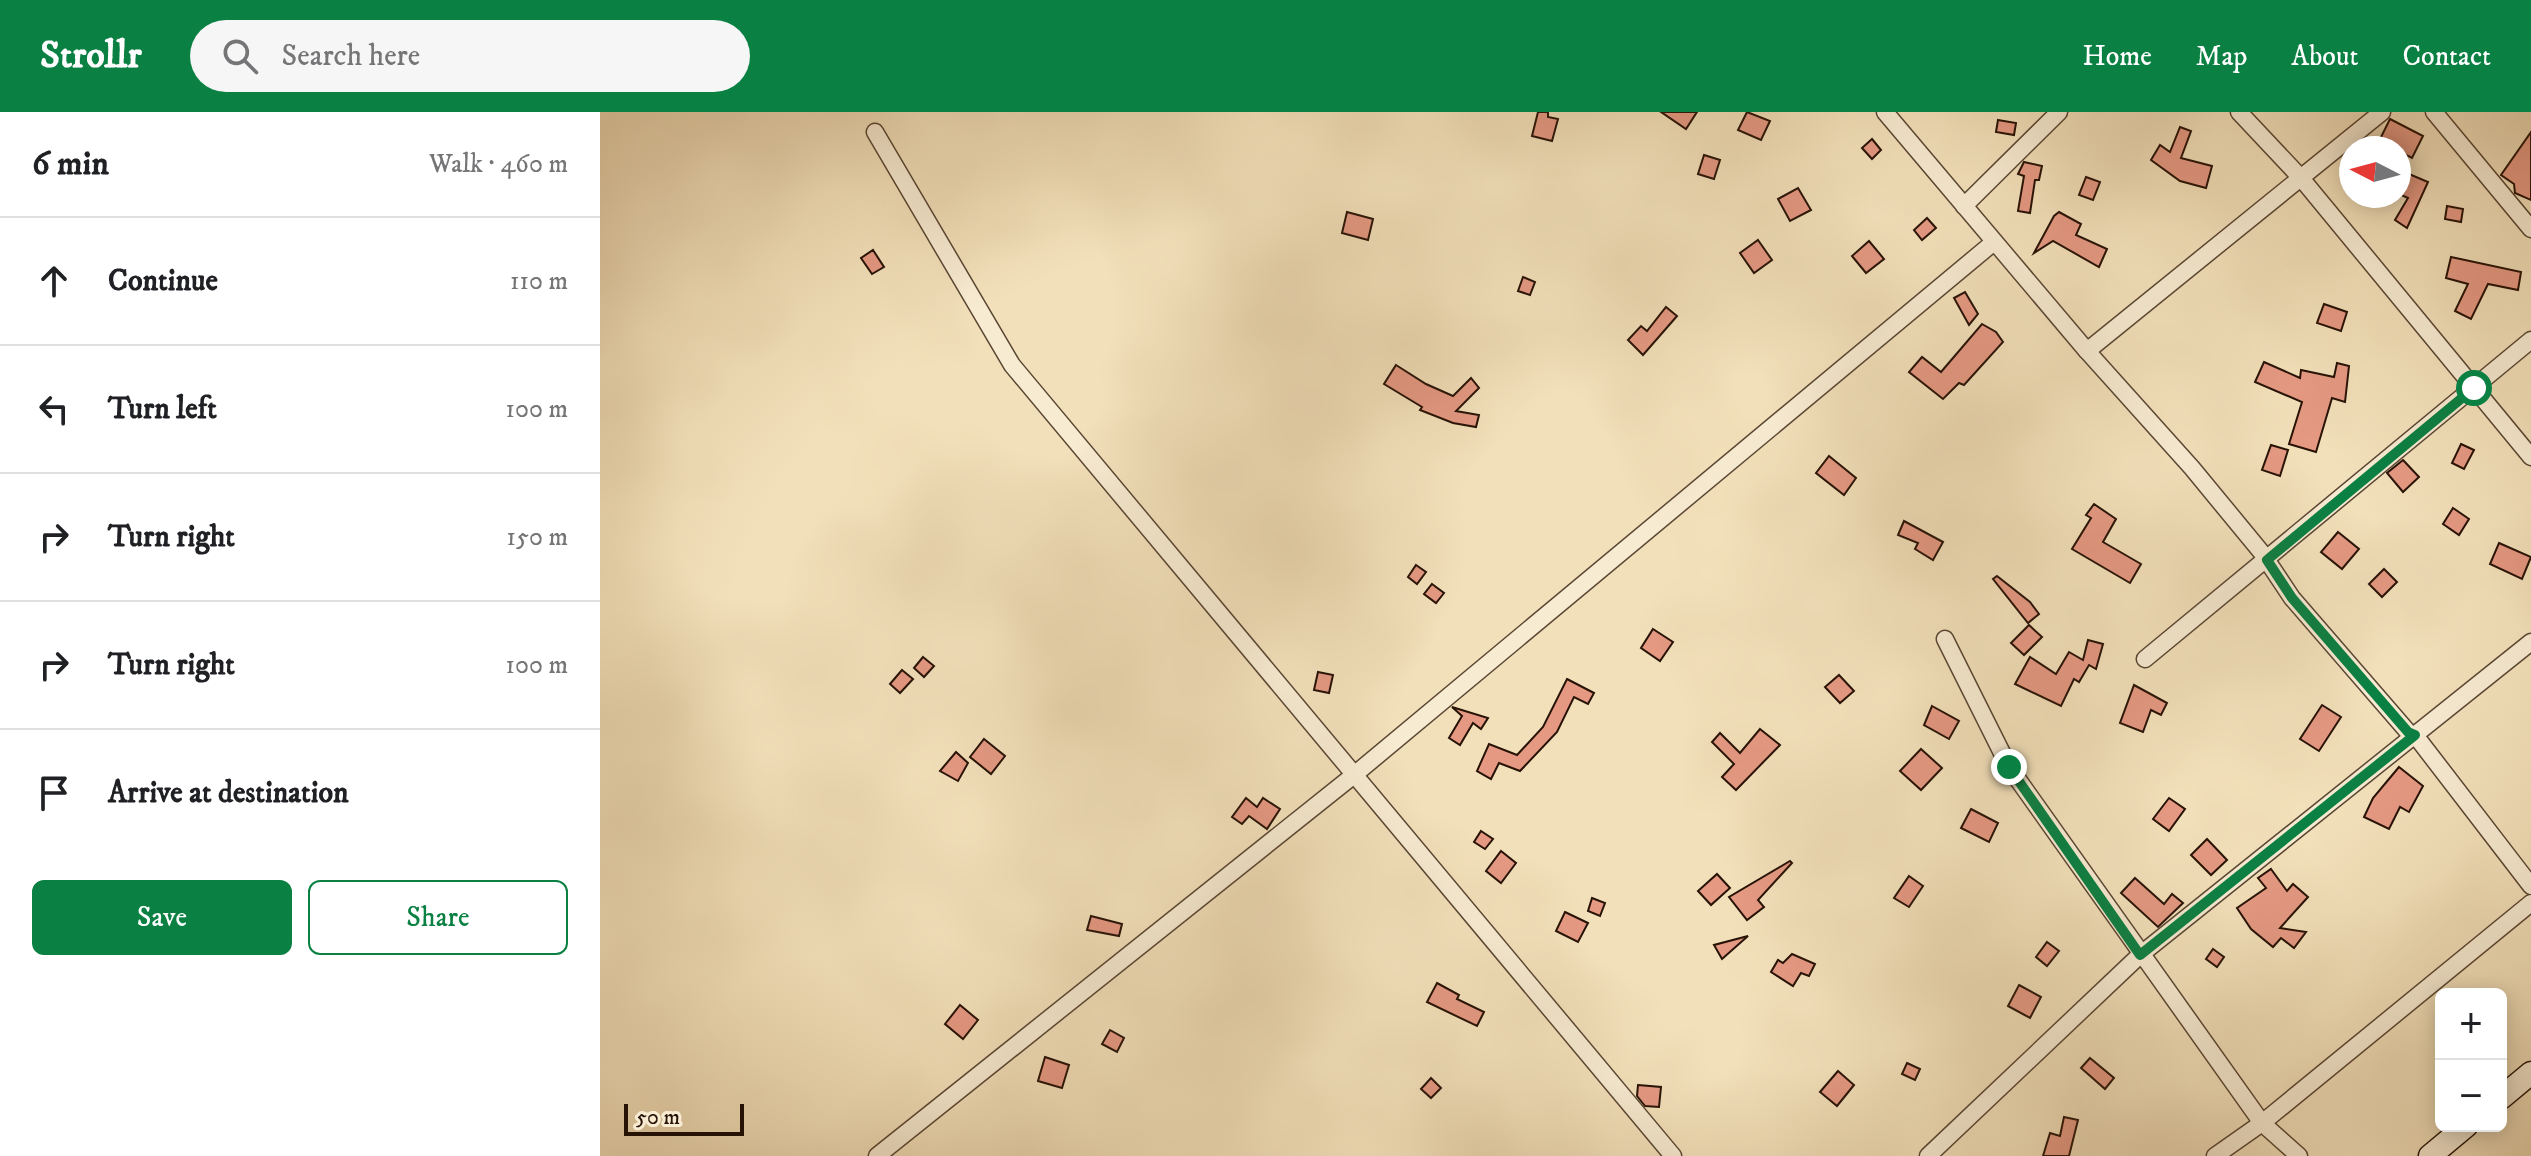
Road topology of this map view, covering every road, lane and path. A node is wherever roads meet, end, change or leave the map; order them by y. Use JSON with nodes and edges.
{"nodes":[{"id":1,"x":1885,"y":112,"type":"edge"},
{"id":2,"x":2059,"y":112,"type":"edge"},
{"id":3,"x":2239,"y":112,"type":"edge"},
{"id":4,"x":2382,"y":112,"type":"edge"},
{"id":5,"x":2434,"y":112,"type":"edge"},
{"id":6,"x":875,"y":132,"type":"dead end"},
{"id":7,"x":2301,"y":178,"type":"junction"},
{"id":8,"x":1964,"y":206,"type":"junction"},
{"id":9,"x":2531,"y":229,"type":"edge"},
{"id":10,"x":1994,"y":242,"type":"junction"},
{"id":11,"x":2531,"y":340,"type":"edge"},
{"id":12,"x":2087,"y":351,"type":"junction"},
{"id":13,"x":2474,"y":388,"type":"junction"},
{"id":14,"x":2531,"y":457,"type":"edge"},
{"id":15,"x":2267,"y":560,"type":"junction"},
{"id":16,"x":1945,"y":639,"type":"dead end"},
{"id":17,"x":2531,"y":642,"type":"edge"},
{"id":18,"x":2145,"y":659,"type":"dead end"},
{"id":19,"x":2415,"y":735,"type":"junction"},
{"id":20,"x":1354,"y":775,"type":"junction"},
{"id":21,"x":2531,"y":886,"type":"edge"},
{"id":22,"x":2531,"y":903,"type":"edge"},
{"id":23,"x":2140,"y":955,"type":"junction"},
{"id":24,"x":2531,"y":1073,"type":"edge"},
{"id":25,"x":2507,"y":1093,"type":"edge"},
{"id":26,"x":2262,"y":1123,"type":"junction"},
{"id":27,"x":2459,"y":1132,"type":"edge"},
{"id":28,"x":877,"y":1156,"type":"edge"},
{"id":29,"x":1673,"y":1156,"type":"edge"},
{"id":30,"x":1928,"y":1156,"type":"edge"},
{"id":31,"x":2215,"y":1156,"type":"edge"},
{"id":32,"x":2299,"y":1156,"type":"edge"},
{"id":33,"x":2430,"y":1156,"type":"edge"}],
"edges":[{"from":1,"to":8,"type":"street"},
{"from":2,"to":8,"type":"street"},
{"from":3,"to":7,"type":"street"},
{"from":4,"to":7,"type":"street"},
{"from":5,"to":9,"type":"street"},
{"from":6,"to":20,"type":"street"},
{"from":7,"to":12,"type":"street"},
{"from":7,"to":13,"type":"street"},
{"from":8,"to":10,"type":"street"},
{"from":10,"to":12,"type":"street"},
{"from":10,"to":20,"type":"street"},
{"from":11,"to":13,"type":"street"},
{"from":12,"to":15,"type":"street"},
{"from":13,"to":14,"type":"street"},
{"from":13,"to":15,"type":"street"},
{"from":15,"to":18,"type":"street"},
{"from":15,"to":19,"type":"street"},
{"from":16,"to":23,"type":"street"},
{"from":17,"to":19,"type":"street"},
{"from":19,"to":21,"type":"street"},
{"from":19,"to":23,"type":"street"},
{"from":20,"to":28,"type":"street"},
{"from":20,"to":29,"type":"street"},
{"from":22,"to":26,"type":"street"},
{"from":23,"to":26,"type":"street"},
{"from":23,"to":30,"type":"street"},
{"from":24,"to":25,"type":"main road"},
{"from":26,"to":31,"type":"street"},
{"from":26,"to":32,"type":"street"},
{"from":27,"to":33,"type":"main road"}]}
